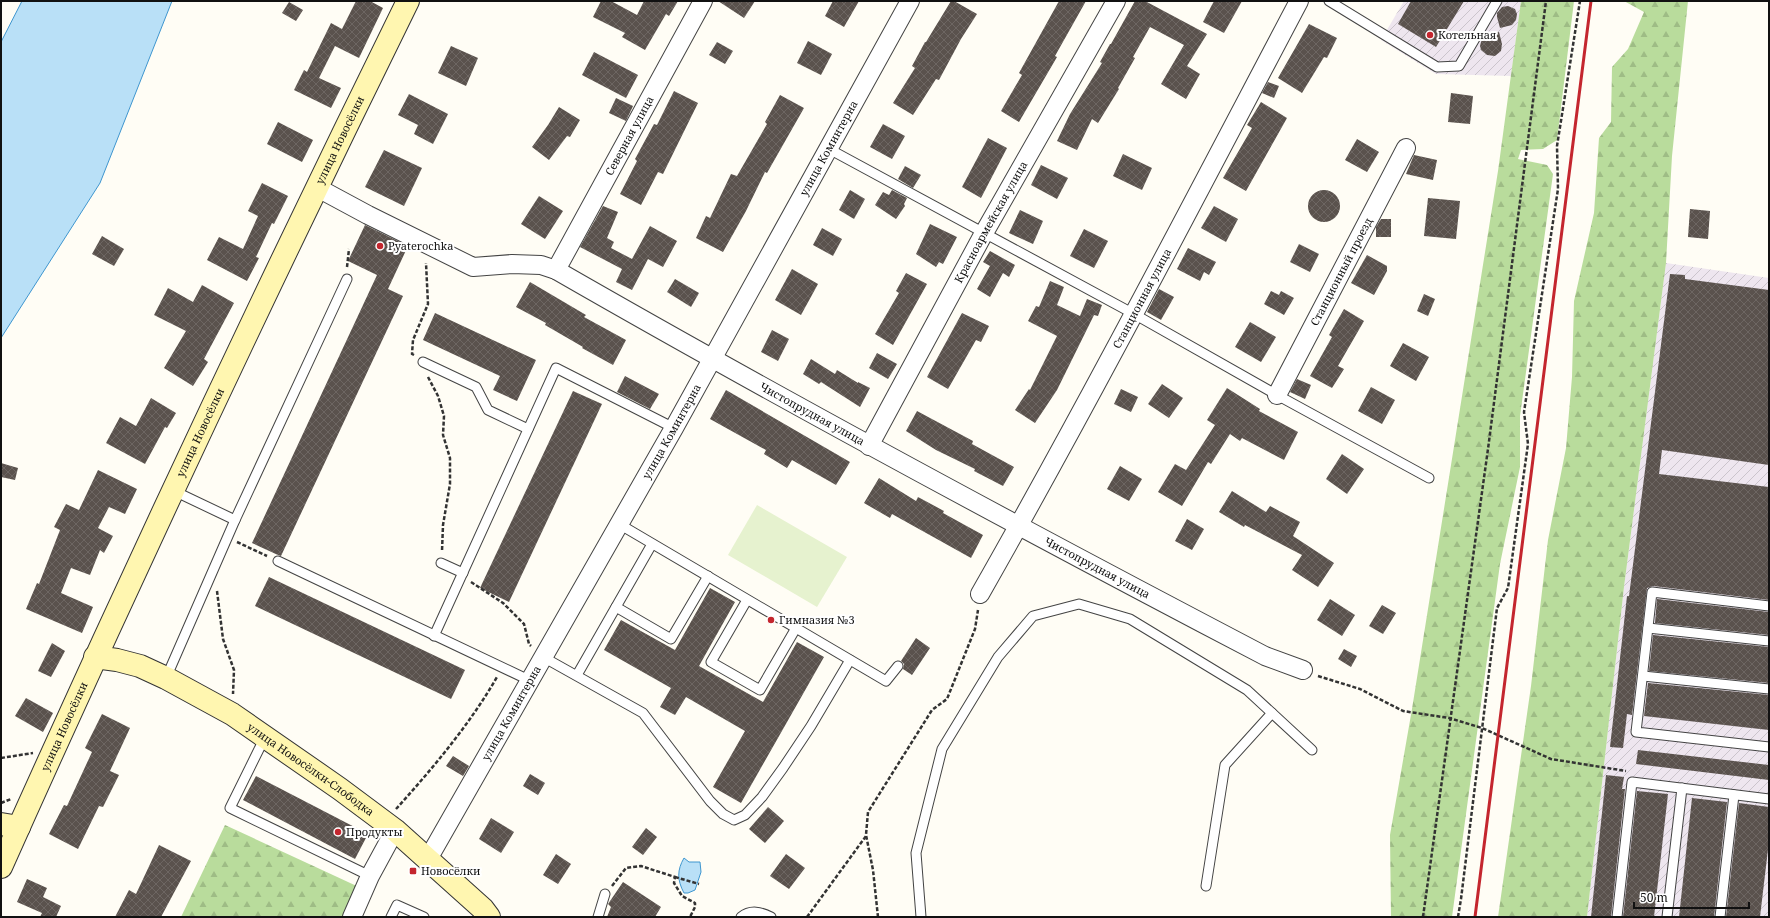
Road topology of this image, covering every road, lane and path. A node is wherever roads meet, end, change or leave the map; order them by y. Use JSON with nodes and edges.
{"nodes":[{"id":1,"x":408,"y":1,"type":"edge"},
{"id":2,"x":703,"y":1,"type":"edge"},
{"id":3,"x":910,"y":1,"type":"edge"},
{"id":4,"x":1116,"y":1,"type":"edge"},
{"id":5,"x":1299,"y":1,"type":"edge"},
{"id":6,"x":1329,"y":1,"type":"edge"},
{"id":7,"x":1497,"y":1,"type":"edge"},
{"id":8,"x":1546,"y":1,"type":"edge"},
{"id":9,"x":1580,"y":1,"type":"edge"},
{"id":10,"x":1406,"y":148,"type":"dead end"},
{"id":11,"x":829,"y":149,"type":"junction"},
{"id":12,"x":316,"y":187,"type":"junction"},
{"id":13,"x":984,"y":233,"type":"junction"},
{"id":14,"x":424,"y":242,"type":"junction"},
{"id":15,"x":349,"y":249,"type":"dead end"},
{"id":16,"x":556,"y":270,"type":"junction"},
{"id":17,"x":347,"y":280,"type":"joint"},
{"id":18,"x":1134,"y":314,"type":"junction"},
{"id":19,"x":712,"y":360,"type":"junction"},
{"id":20,"x":423,"y":362,"type":"junction"},
{"id":21,"x":1277,"y":395,"type":"junction"},
{"id":22,"x":674,"y":428,"type":"junction"},
{"id":23,"x":528,"y":429,"type":"junction"},
{"id":24,"x":869,"y":446,"type":"junction"},
{"id":25,"x":1429,"y":478,"type":"dead end"},
{"id":26,"x":172,"y":490,"type":"junction"},
{"id":27,"x":235,"y":520,"type":"junction"},
{"id":28,"x":619,"y":524,"type":"junction"},
{"id":29,"x":1019,"y":527,"type":"junction"},
{"id":30,"x":228,"y":538,"type":"junction"},
{"id":31,"x":652,"y":544,"type":"junction"},
{"id":32,"x":278,"y":561,"type":"joint"},
{"id":33,"x":441,"y":563,"type":"joint"},
{"id":34,"x":216,"y":565,"type":"junction"},
{"id":35,"x":463,"y":573,"type":"junction"},
{"id":36,"x":708,"y":576,"type":"junction"},
{"id":37,"x":980,"y":594,"type":"joint"},
{"id":38,"x":747,"y":600,"type":"junction"},
{"id":39,"x":1769,"y":606,"type":"edge"},
{"id":40,"x":616,"y":607,"type":"junction"},
{"id":41,"x":796,"y":628,"type":"junction"},
{"id":42,"x":1648,"y":628,"type":"junction"},
{"id":43,"x":434,"y":636,"type":"junction"},
{"id":44,"x":1769,"y":641,"type":"edge"},
{"id":45,"x":95,"y":657,"type":"junction"},
{"id":46,"x":543,"y":657,"type":"junction"},
{"id":47,"x":850,"y":660,"type":"junction"},
{"id":48,"x":898,"y":666,"type":"dead end"},
{"id":49,"x":502,"y":668,"type":"junction"},
{"id":50,"x":1303,"y":670,"type":"joint"},
{"id":51,"x":576,"y":675,"type":"junction"},
{"id":52,"x":160,"y":676,"type":"junction"},
{"id":53,"x":1643,"y":676,"type":"junction"},
{"id":54,"x":531,"y":681,"type":"junction"},
{"id":55,"x":1769,"y":689,"type":"edge"},
{"id":56,"x":1272,"y":713,"type":"junction"},
{"id":57,"x":232,"y":714,"type":"junction"},
{"id":58,"x":1449,"y":718,"type":"junction"},
{"id":59,"x":1482,"y":728,"type":"junction"},
{"id":60,"x":265,"y":737,"type":"junction"},
{"id":61,"x":58,"y":740,"type":"junction"},
{"id":62,"x":1769,"y":747,"type":"edge"},
{"id":63,"x":1312,"y":750,"type":"dead end"},
{"id":64,"x":1,"y":758,"type":"edge"},
{"id":65,"x":1632,"y":782,"type":"junction"},
{"id":66,"x":1682,"y":788,"type":"junction"},
{"id":67,"x":1734,"y":794,"type":"junction"},
{"id":68,"x":1769,"y":799,"type":"edge"},
{"id":69,"x":10,"y":825,"type":"edge"},
{"id":70,"x":390,"y":826,"type":"junction"},
{"id":71,"x":866,"y":835,"type":"junction"},
{"id":72,"x":428,"y":859,"type":"junction"},
{"id":73,"x":1,"y":867,"type":"edge"},
{"id":74,"x":370,"y":876,"type":"junction"},
{"id":75,"x":675,"y":877,"type":"junction"},
{"id":76,"x":699,"y":884,"type":"dead end"},
{"id":77,"x":1206,"y":886,"type":"dead end"},
{"id":78,"x":605,"y":894,"type":"joint"},
{"id":79,"x":483,"y":914,"type":"edge"},
{"id":80,"x":352,"y":917,"type":"edge"},
{"id":81,"x":391,"y":917,"type":"edge"},
{"id":82,"x":424,"y":917,"type":"edge"},
{"id":83,"x":598,"y":917,"type":"edge"},
{"id":84,"x":690,"y":917,"type":"edge"},
{"id":85,"x":741,"y":917,"type":"edge"},
{"id":86,"x":771,"y":917,"type":"edge"},
{"id":87,"x":807,"y":917,"type":"edge"},
{"id":88,"x":878,"y":917,"type":"edge"},
{"id":89,"x":921,"y":917,"type":"edge"},
{"id":90,"x":1423,"y":917,"type":"edge"},
{"id":91,"x":1458,"y":917,"type":"edge"},
{"id":92,"x":1617,"y":917,"type":"edge"},
{"id":93,"x":1667,"y":917,"type":"edge"},
{"id":94,"x":1720,"y":917,"type":"edge"}],
"edges":[{"from":1,"to":12,"type":"street","name":"улица Новосёлки"},
{"from":2,"to":16,"type":"street","name":"Северная улица"},
{"from":3,"to":11,"type":"street","name":"улица Коминтерна"},
{"from":4,"to":13,"type":"street","name":"Красноармейская улица"},
{"from":5,"to":18,"type":"street","name":"Станционная улица"},
{"from":6,"to":7,"type":"lane"},
{"from":8,"to":58,"type":"path"},
{"from":9,"to":59,"type":"path"},
{"from":10,"to":21,"type":"street","name":"Станционный проезд"},
{"from":11,"to":13,"type":"lane"},
{"from":11,"to":19,"type":"street","name":"улица Коминтерна"},
{"from":12,"to":14,"type":"street","name":"Чистопрудная улица"},
{"from":12,"to":26,"type":"street","name":"улица Новосёлки"},
{"from":13,"to":18,"type":"lane"},
{"from":13,"to":24,"type":"street","name":"Красноармейская улица"},
{"from":14,"to":16,"type":"street","name":"Чистопрудная улица"},
{"from":14,"to":20,"type":"path"},
{"from":15,"to":17,"type":"path"},
{"from":16,"to":19,"type":"street","name":"Чистопрудная улица"},
{"from":17,"to":27,"type":"lane"},
{"from":18,"to":21,"type":"lane"},
{"from":18,"to":29,"type":"street","name":"Станционная улица"},
{"from":19,"to":22,"type":"street","name":"улица Коминтерна"},
{"from":19,"to":24,"type":"street","name":"Чистопрудная улица"},
{"from":20,"to":23,"type":"lane"},
{"from":20,"to":33,"type":"path"},
{"from":21,"to":25,"type":"lane"},
{"from":22,"to":23,"type":"lane"},
{"from":22,"to":28,"type":"street","name":"улица Коминтерна"},
{"from":23,"to":35,"type":"lane"},
{"from":24,"to":29,"type":"street","name":"Чистопрудная улица"},
{"from":26,"to":27,"type":"lane"},
{"from":26,"to":45,"type":"street","name":"улица Новосёлки"},
{"from":27,"to":30,"type":"lane"},
{"from":28,"to":31,"type":"lane"},
{"from":28,"to":46,"type":"street","name":"улица Коминтерна"},
{"from":29,"to":37,"type":"street","name":"Станционная улица"},
{"from":29,"to":50,"type":"street","name":"Чистопрудная улица"},
{"from":30,"to":32,"type":"path"},
{"from":30,"to":34,"type":"lane"},
{"from":31,"to":36,"type":"lane"},
{"from":31,"to":40,"type":"lane"},
{"from":32,"to":43,"type":"lane"},
{"from":33,"to":35,"type":"lane"},
{"from":34,"to":52,"type":"lane"},
{"from":34,"to":57,"type":"path"},
{"from":35,"to":43,"type":"lane"},
{"from":35,"to":46,"type":"path"},
{"from":36,"to":38,"type":"lane"},
{"from":36,"to":40,"type":"lane"},
{"from":37,"to":71,"type":"path"},
{"from":38,"to":41,"type":"lane"},
{"from":38,"to":41,"type":"lane"},
{"from":39,"to":42,"type":"lane"},
{"from":40,"to":51,"type":"lane"},
{"from":41,"to":47,"type":"lane"},
{"from":42,"to":44,"type":"lane"},
{"from":42,"to":53,"type":"lane"},
{"from":43,"to":49,"type":"lane"},
{"from":45,"to":52,"type":"street","name":"улица Новосёлки-Слободка"},
{"from":45,"to":61,"type":"street","name":"улица Новосёлки"},
{"from":46,"to":51,"type":"lane"},
{"from":46,"to":54,"type":"street","name":"улица Коминтерна"},
{"from":47,"to":48,"type":"lane"},
{"from":47,"to":51,"type":"lane"},
{"from":49,"to":54,"type":"lane"},
{"from":49,"to":70,"type":"path"},
{"from":50,"to":58,"type":"path"},
{"from":52,"to":57,"type":"street","name":"улица Новосёлки-Слободка"},
{"from":53,"to":55,"type":"lane"},
{"from":53,"to":62,"type":"lane"},
{"from":54,"to":72,"type":"street","name":"улица Коминтерна"},
{"from":56,"to":63,"type":"lane"},
{"from":56,"to":77,"type":"lane"},
{"from":56,"to":89,"type":"lane"},
{"from":57,"to":60,"type":"street","name":"улица Новосёлки-Слободка"},
{"from":58,"to":59,"type":"path"},
{"from":58,"to":90,"type":"path"},
{"from":59,"to":65,"type":"path"},
{"from":59,"to":91,"type":"path"},
{"from":60,"to":70,"type":"street","name":"улица Новосёлки-Слободка"},
{"from":60,"to":74,"type":"lane"},
{"from":61,"to":64,"type":"path"},
{"from":61,"to":69,"type":"street","name":"улица Новосёлки"},
{"from":65,"to":66,"type":"lane"},
{"from":65,"to":92,"type":"lane"},
{"from":66,"to":67,"type":"lane"},
{"from":66,"to":93,"type":"lane"},
{"from":67,"to":68,"type":"lane"},
{"from":67,"to":94,"type":"lane"},
{"from":69,"to":73,"type":"street","name":"улица Новосёлки"},
{"from":70,"to":72,"type":"street","name":"улица Новосёлки-Слободка"},
{"from":70,"to":74,"type":"street"},
{"from":71,"to":87,"type":"path"},
{"from":71,"to":88,"type":"path"},
{"from":72,"to":79,"type":"street","name":"улица Новосёлки-Слободка"},
{"from":74,"to":80,"type":"street"},
{"from":75,"to":76,"type":"path"},
{"from":75,"to":78,"type":"path"},
{"from":75,"to":84,"type":"path"},
{"from":78,"to":83,"type":"lane"},
{"from":81,"to":82,"type":"lane"},
{"from":85,"to":86,"type":"lane"}]}
